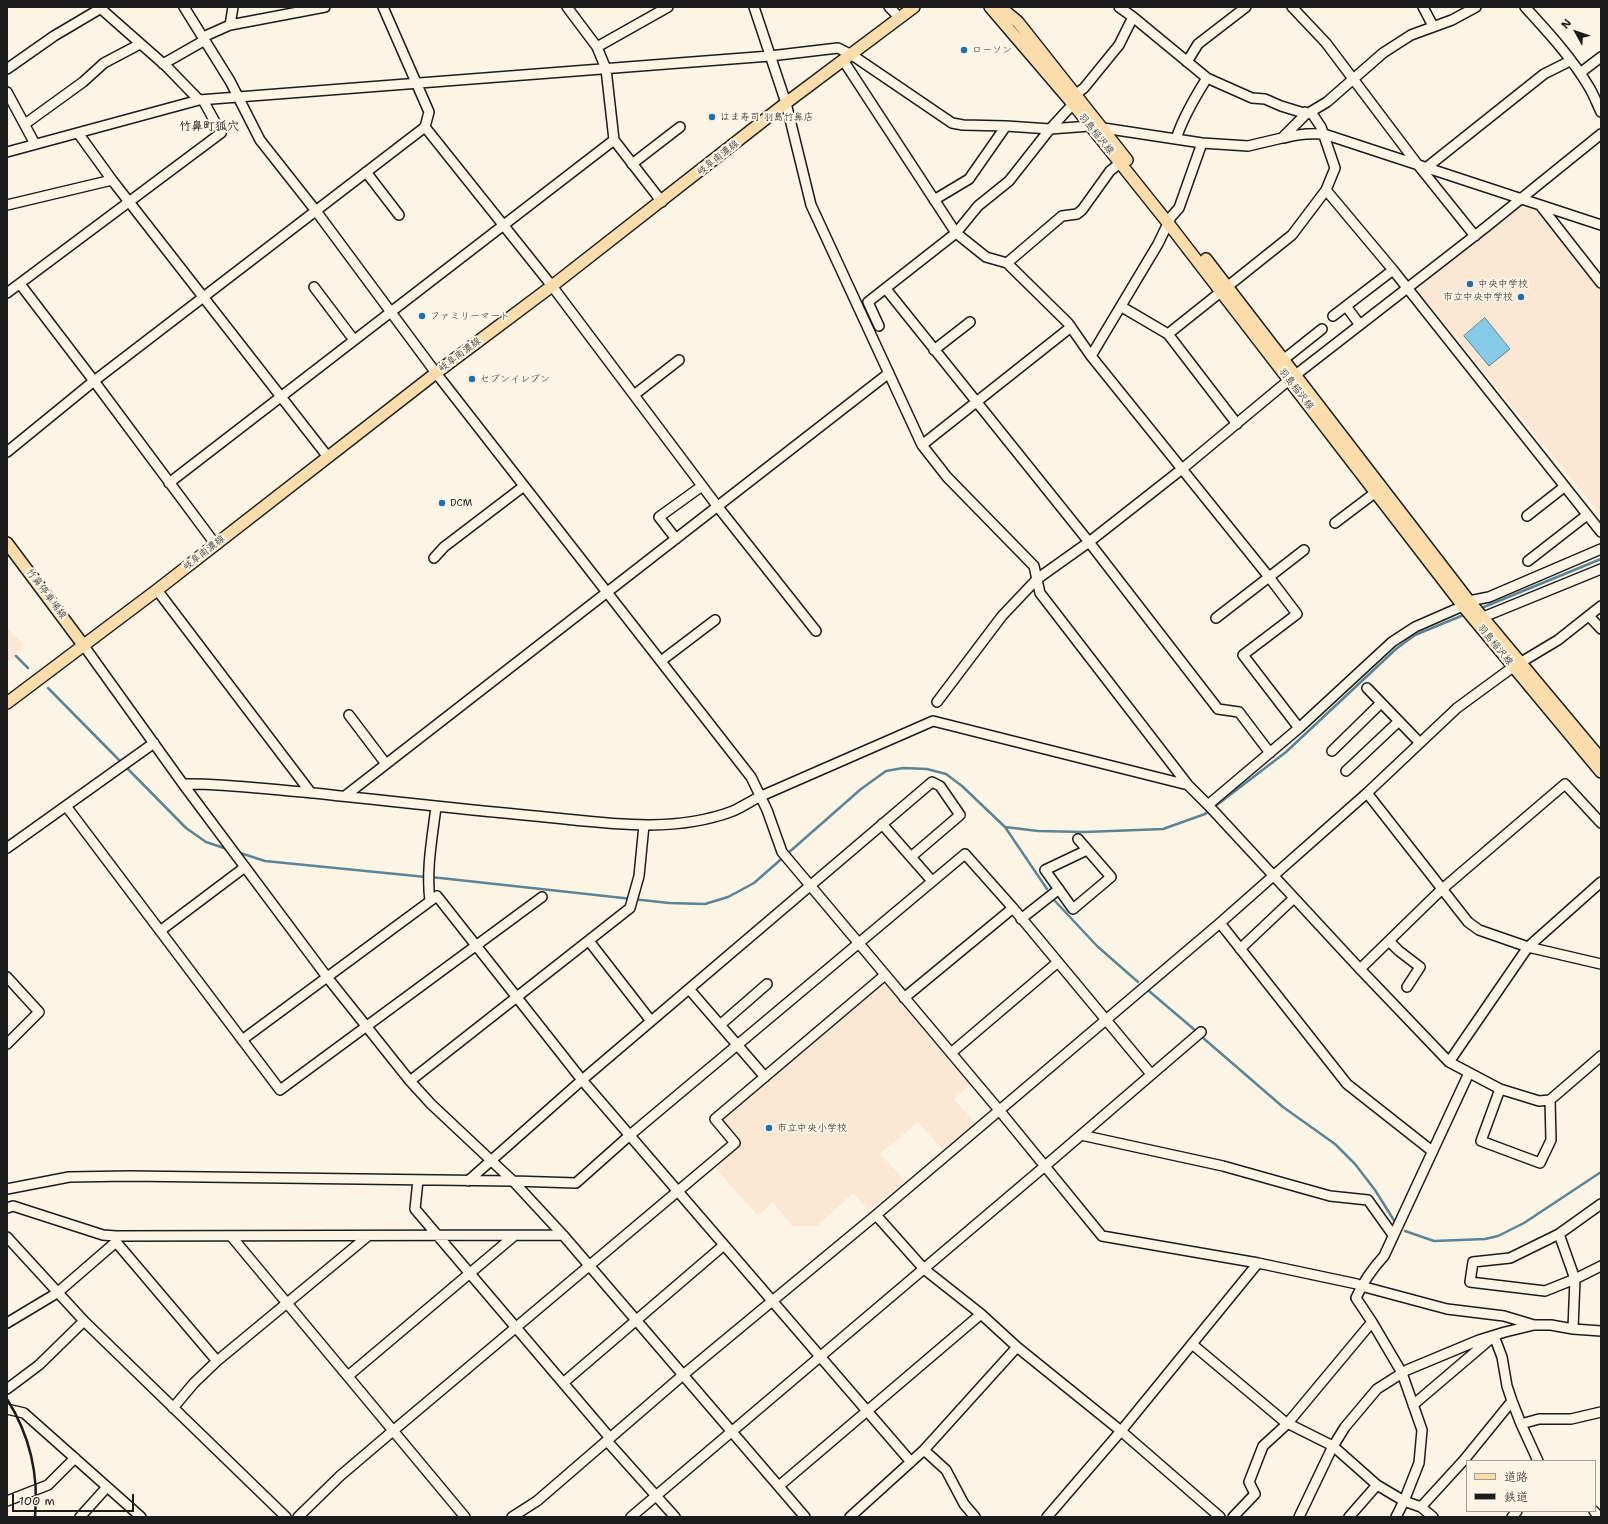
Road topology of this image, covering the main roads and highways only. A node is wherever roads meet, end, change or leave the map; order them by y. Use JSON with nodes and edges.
{"nodes":[{"id":1,"x":914,"y":7,"type":"edge"},
{"id":2,"x":990,"y":7,"type":"edge"},
{"id":3,"x":1000,"y":7,"type":"edge"},
{"id":4,"x":1074,"y":100,"type":"junction"},
{"id":5,"x":1169,"y":220,"type":"junction"},
{"id":6,"x":7,"y":543,"type":"edge"},
{"id":7,"x":84,"y":646,"type":"junction"},
{"id":8,"x":1517,"y":665,"type":"junction"},
{"id":9,"x":7,"y":703,"type":"edge"},
{"id":10,"x":1601,"y":759,"type":"edge"},
{"id":11,"x":1601,"y":772,"type":"edge"}],
"edges":[{"from":1,"to":7,"type":"main road","name":"岐阜南濃線"},
{"from":2,"to":4,"type":"main road","name":"羽島稲沢線"},
{"from":3,"to":4,"type":"main road","name":"羽島稲沢線"},
{"from":4,"to":5,"type":"main road","name":"羽島稲沢線"},
{"from":4,"to":5,"type":"main road","name":"羽島稲沢線"},
{"from":5,"to":8,"type":"main road","name":"羽島稲沢線"},
{"from":6,"to":7,"type":"main road","name":"竹鼻停車場線"},
{"from":7,"to":9,"type":"main road","name":"岐阜南濃線"},
{"from":8,"to":10,"type":"main road","name":"羽島稲沢線"},
{"from":8,"to":11,"type":"main road","name":"羽島稲沢線"}]}
